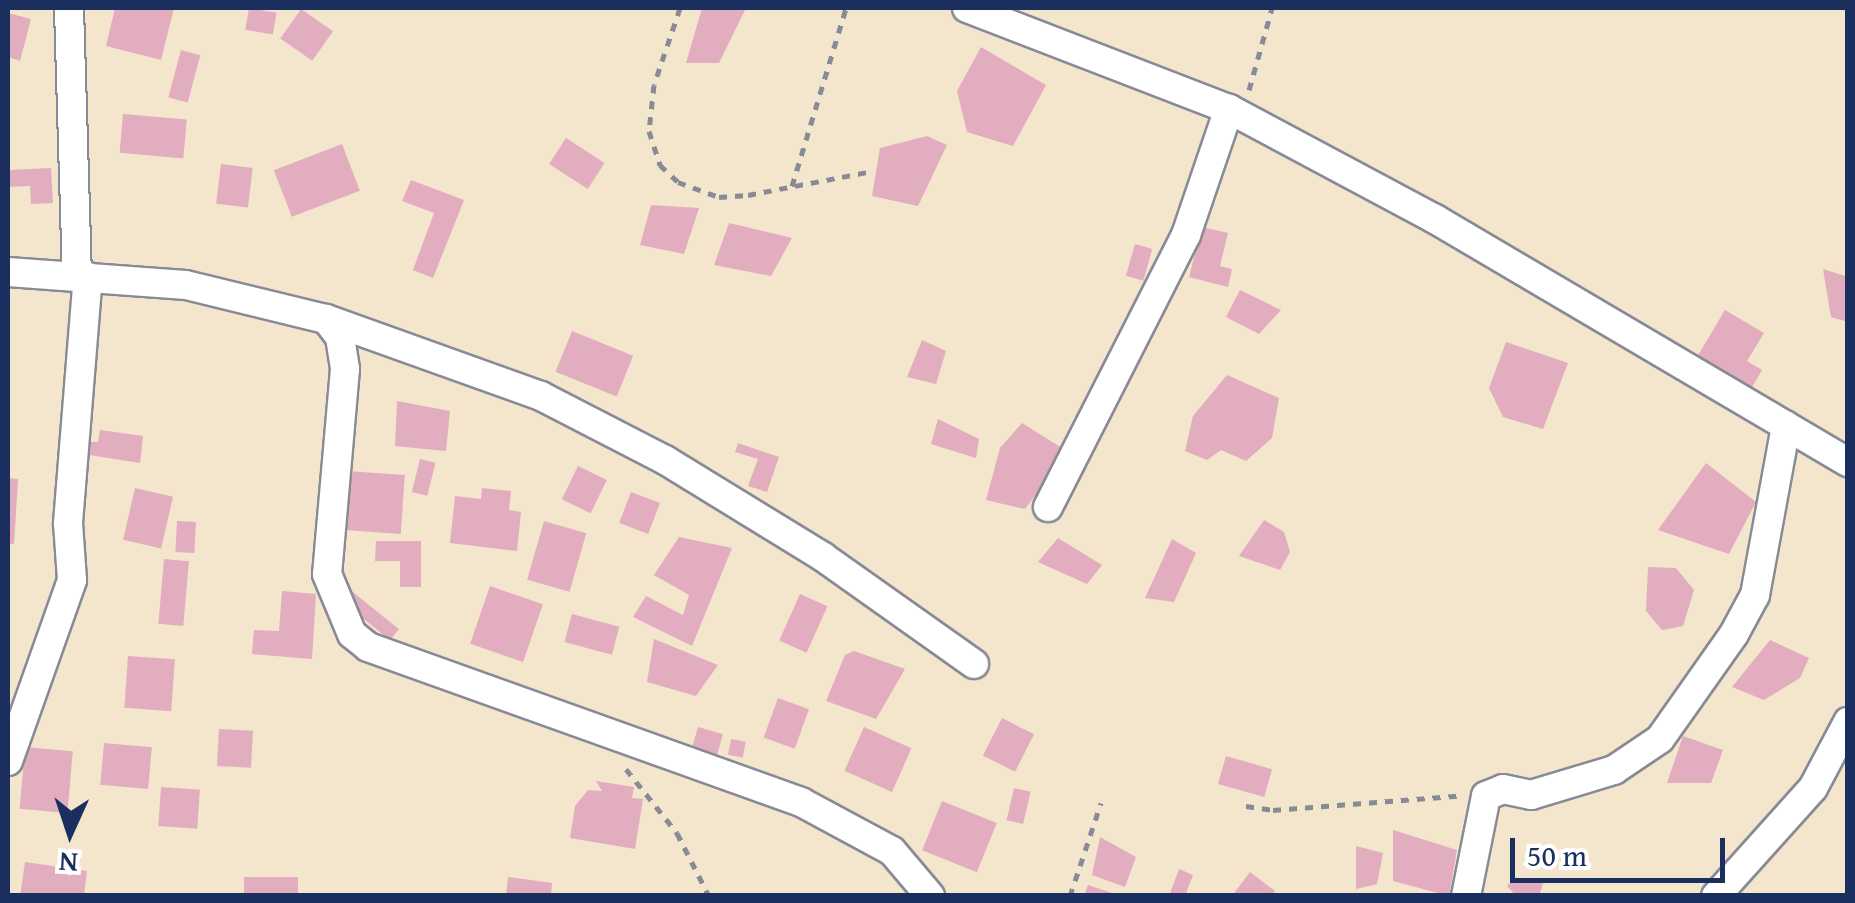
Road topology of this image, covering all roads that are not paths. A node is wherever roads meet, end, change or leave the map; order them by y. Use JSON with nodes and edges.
{"nodes":[{"id":1,"x":69,"y":8,"type":"edge"},
{"id":2,"x":967,"y":8,"type":"edge"},
{"id":3,"x":1234,"y":113,"type":"junction"},
{"id":4,"x":8,"y":272,"type":"edge"},
{"id":5,"x":82,"y":276,"type":"junction"},
{"id":6,"x":326,"y":319,"type":"junction"},
{"id":7,"x":1786,"y":426,"type":"junction"},
{"id":8,"x":1848,"y":462,"type":"edge"},
{"id":9,"x":1048,"y":507,"type":"dead end"},
{"id":10,"x":974,"y":664,"type":"dead end"},
{"id":11,"x":1848,"y":722,"type":"edge"},
{"id":12,"x":8,"y":761,"type":"edge"},
{"id":13,"x":930,"y":896,"type":"edge"},
{"id":14,"x":1466,"y":896,"type":"edge"},
{"id":15,"x":1716,"y":896,"type":"edge"}],
"edges":[{"from":1,"to":5,"type":"street"},
{"from":2,"to":3,"type":"street"},
{"from":3,"to":7,"type":"street"},
{"from":3,"to":9,"type":"street"},
{"from":4,"to":5,"type":"street"},
{"from":5,"to":6,"type":"street"},
{"from":5,"to":12,"type":"street"},
{"from":6,"to":10,"type":"street"},
{"from":6,"to":13,"type":"street"},
{"from":7,"to":8,"type":"street"},
{"from":7,"to":14,"type":"street"},
{"from":11,"to":15,"type":"street"}]}
